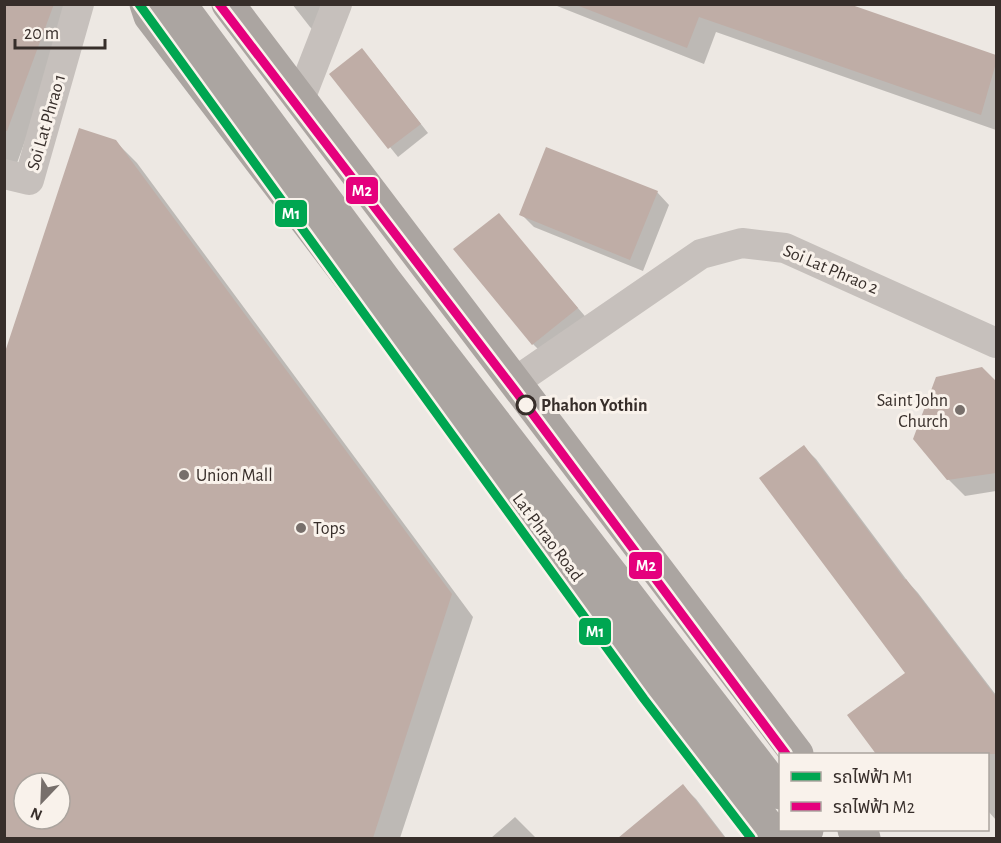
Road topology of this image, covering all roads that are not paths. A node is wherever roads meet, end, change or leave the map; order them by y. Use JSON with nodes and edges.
{"nodes":[{"id":1,"x":79,"y":4,"type":"edge"},
{"id":2,"x":146,"y":4,"type":"edge"},
{"id":3,"x":180,"y":4,"type":"edge"},
{"id":4,"x":228,"y":4,"type":"edge"},
{"id":5,"x":337,"y":4,"type":"edge"},
{"id":6,"x":300,"y":99,"type":"junction"},
{"id":7,"x":4,"y":174,"type":"edge"},
{"id":8,"x":996,"y":343,"type":"edge"},
{"id":9,"x":515,"y":382,"type":"junction"},
{"id":10,"x":796,"y":753,"type":"edge"},
{"id":11,"x":779,"y":792,"type":"edge"},
{"id":12,"x":804,"y":831,"type":"edge"},
{"id":13,"x":773,"y":833,"type":"edge"}],
"edges":[{"from":1,"to":7,"type":"street","name":"Soi Lat Phrao 1"},
{"from":2,"to":13,"type":"main road","name":"Lat Phrao Road"},
{"from":3,"to":11,"type":"main road"},
{"from":4,"to":6,"type":"main road"},
{"from":5,"to":6,"type":"street"},
{"from":6,"to":9,"type":"main road"},
{"from":8,"to":9,"type":"street","name":"Soi Lat Phrao 2"},
{"from":9,"to":10,"type":"main road"},
{"from":12,"to":13,"type":"main road"}]}
